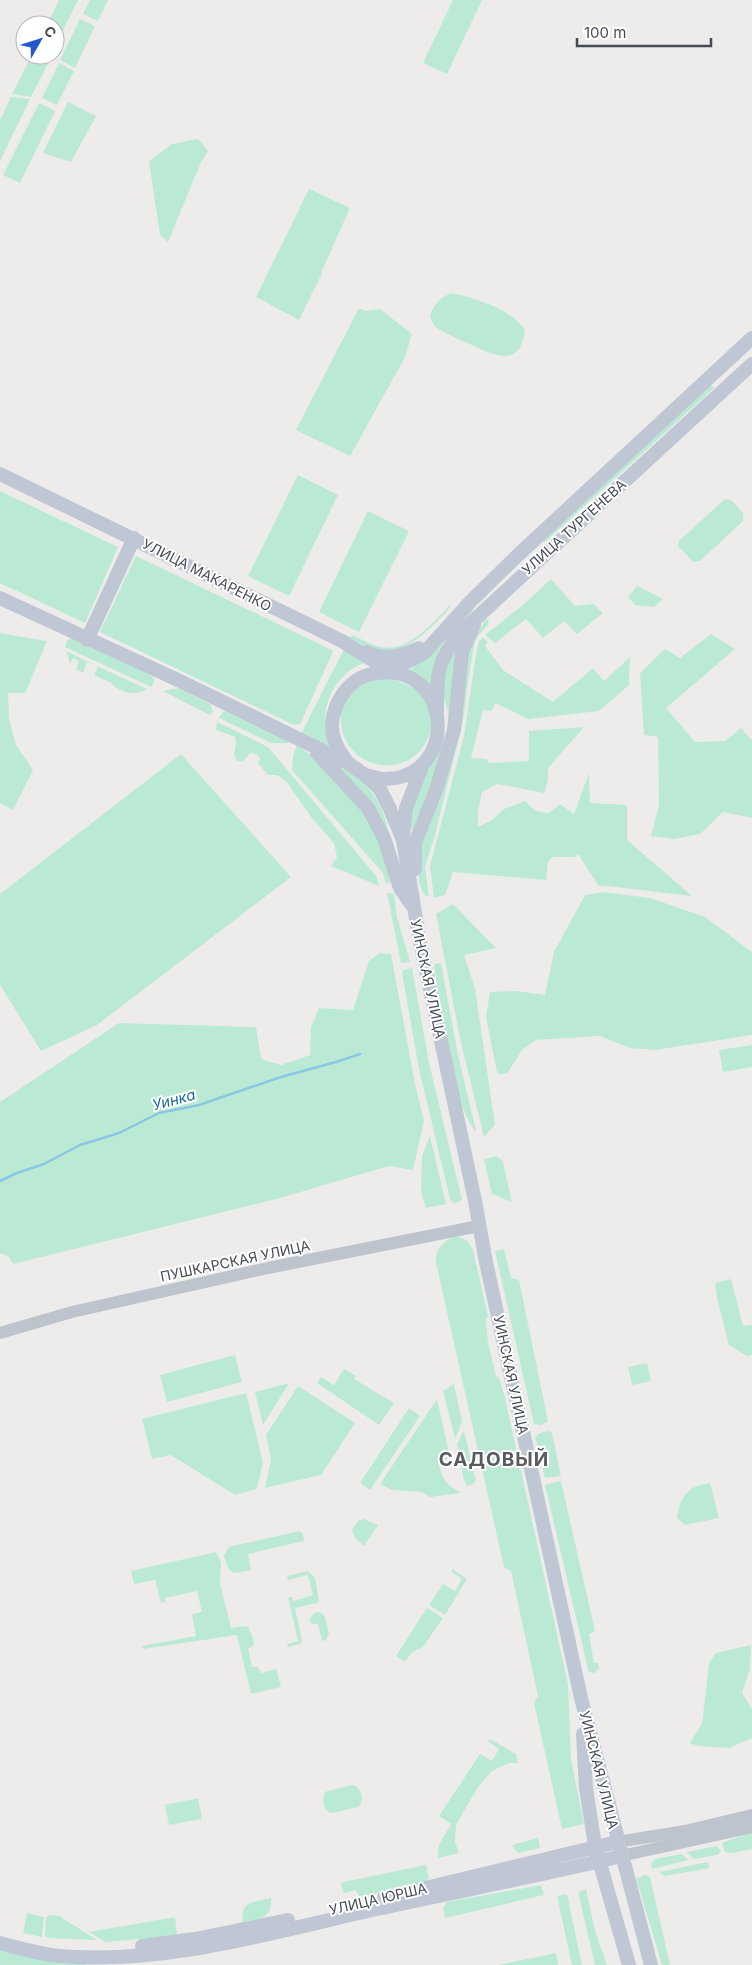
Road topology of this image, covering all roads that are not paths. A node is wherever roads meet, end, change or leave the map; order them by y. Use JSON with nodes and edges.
{"nodes":[{"id":1,"x":752,"y":338,"type":"edge"},
{"id":2,"x":752,"y":364,"type":"edge"},
{"id":3,"x":714,"y":373,"type":"junction"},
{"id":4,"x":726,"y":388,"type":"junction"},
{"id":5,"x":0,"y":474,"type":"edge"},
{"id":6,"x":134,"y":538,"type":"junction"},
{"id":7,"x":531,"y":544,"type":"junction"},
{"id":8,"x":542,"y":556,"type":"junction"},
{"id":9,"x":0,"y":598,"type":"edge"},
{"id":10,"x":478,"y":616,"type":"junction"},
{"id":11,"x":441,"y":634,"type":"junction"},
{"id":12,"x":87,"y":640,"type":"junction"},
{"id":13,"x":342,"y":641,"type":"junction"},
{"id":14,"x":390,"y":672,"type":"junction"},
{"id":15,"x":437,"y":711,"type":"junction"},
{"id":16,"x":302,"y":742,"type":"junction"},
{"id":17,"x":424,"y":762,"type":"junction"},
{"id":18,"x":348,"y":764,"type":"junction"},
{"id":19,"x":365,"y":775,"type":"junction"},
{"id":20,"x":403,"y":840,"type":"junction"},
{"id":21,"x":413,"y":906,"type":"junction"},
{"id":22,"x":479,"y":1226,"type":"junction"},
{"id":23,"x":0,"y":1333,"type":"edge"},
{"id":24,"x":580,"y":1698,"type":"junction"},
{"id":25,"x":752,"y":1815,"type":"edge"},
{"id":26,"x":752,"y":1827,"type":"edge"},
{"id":27,"x":617,"y":1842,"type":"junction"},
{"id":28,"x":596,"y":1846,"type":"junction"},
{"id":29,"x":621,"y":1856,"type":"junction"},
{"id":30,"x":600,"y":1861,"type":"junction"},
{"id":31,"x":438,"y":1891,"type":"junction"},
{"id":32,"x":281,"y":1926,"type":"junction"},
{"id":33,"x":0,"y":1934,"type":"edge"},
{"id":34,"x":0,"y":1943,"type":"edge"},
{"id":35,"x":629,"y":1965,"type":"edge"},
{"id":36,"x":651,"y":1965,"type":"edge"}],
"edges":[{"from":1,"to":3,"type":"main road","name":"УЛИЦА ТУРГЕНЕВА"},
{"from":2,"to":4,"type":"main road","name":"УЛИЦА ТУРГЕНЕВА"},
{"from":3,"to":4,"type":"main road"},
{"from":3,"to":7,"type":"main road","name":"УЛИЦА ТУРГЕНЕВА"},
{"from":4,"to":8,"type":"main road","name":"УЛИЦА ТУРГЕНЕВА"},
{"from":5,"to":6,"type":"main road","name":"УЛИЦА МАКАРЕНКО"},
{"from":6,"to":12,"type":"main road"},
{"from":6,"to":13,"type":"main road","name":"УЛИЦА МАКАРЕНКО"},
{"from":7,"to":8,"type":"main road"},
{"from":7,"to":11,"type":"main road","name":"УЛИЦА ТУРГЕНЕВА"},
{"from":8,"to":10,"type":"main road","name":"УЛИЦА ТУРГЕНЕВА"},
{"from":9,"to":12,"type":"main road"},
{"from":10,"to":15,"type":"main road","name":"УЛИЦА ТУРГЕНЕВА"},
{"from":10,"to":21,"type":"main road"},
{"from":11,"to":13,"type":"main road"},
{"from":11,"to":14,"type":"main road","name":"УЛИЦА ТУРГЕНЕВА"},
{"from":12,"to":16,"type":"main road"},
{"from":13,"to":14,"type":"main road","name":"УЛИЦА МАКАРЕНКО"},
{"from":14,"to":15,"type":"main road"},
{"from":14,"to":18,"type":"main road"},
{"from":15,"to":17,"type":"main road"},
{"from":16,"to":18,"type":"main road"},
{"from":16,"to":21,"type":"main road"},
{"from":17,"to":19,"type":"main road"},
{"from":17,"to":20,"type":"main road"},
{"from":18,"to":19,"type":"main road"},
{"from":19,"to":20,"type":"main road"},
{"from":20,"to":21,"type":"main road","name":"УИНСКАЯ УЛИЦА"},
{"from":21,"to":22,"type":"main road","name":"УИНСКАЯ УЛИЦА"},
{"from":22,"to":23,"type":"street","name":"ПУШКАРСКАЯ УЛИЦА"},
{"from":22,"to":24,"type":"main road","name":"УИНСКАЯ УЛИЦА"},
{"from":24,"to":27,"type":"main road","name":"УИНСКАЯ УЛИЦА"},
{"from":24,"to":28,"type":"main road","name":"УИНСКАЯ УЛИЦА"},
{"from":25,"to":27,"type":"street","name":"УЛИЦА ЮРША"},
{"from":26,"to":29,"type":"street","name":"УЛИЦА ЮРША"},
{"from":27,"to":28,"type":"main road","name":"УЛИЦА ЮРША"},
{"from":27,"to":29,"type":"main road","name":"УИНСКАЯ УЛИЦА"},
{"from":28,"to":30,"type":"main road","name":"УИНСКАЯ УЛИЦА"},
{"from":28,"to":31,"type":"main road","name":"УЛИЦА ЮРША"},
{"from":29,"to":30,"type":"main road","name":"УЛИЦА ЮРША"},
{"from":29,"to":36,"type":"main road","name":"УИНСКАЯ УЛИЦА"},
{"from":30,"to":31,"type":"main road","name":"УЛИЦА ЮРША"},
{"from":30,"to":35,"type":"main road","name":"УИНСКАЯ УЛИЦА"},
{"from":31,"to":32,"type":"main road","name":"УЛИЦА ЮРША"},
{"from":32,"to":33,"type":"main road","name":"УЛИЦА ЮРША"},
{"from":32,"to":34,"type":"main road","name":"УЛИЦА ЮРША"}]}
